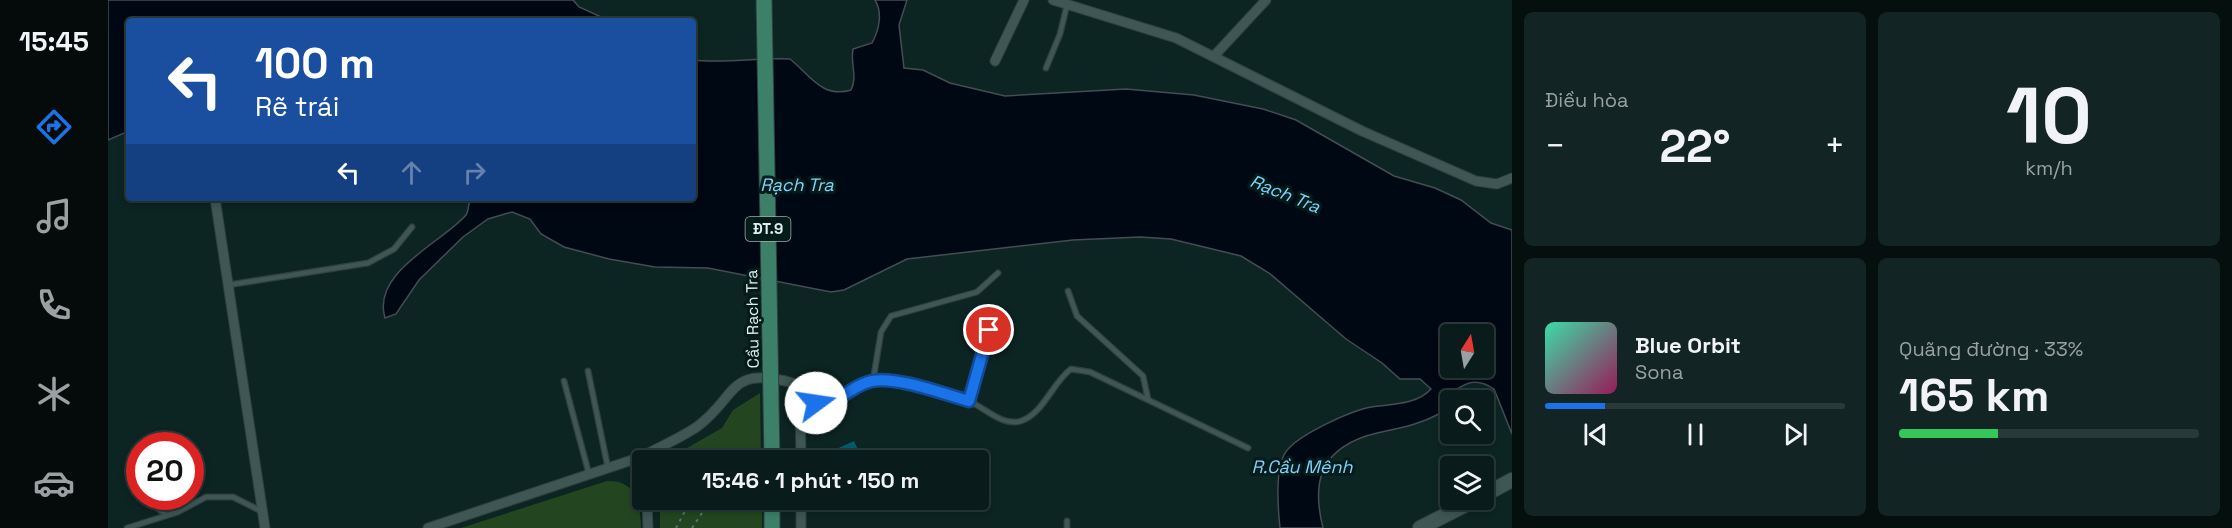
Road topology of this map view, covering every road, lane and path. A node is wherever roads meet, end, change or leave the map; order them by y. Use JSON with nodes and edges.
{"nodes":[{"id":1,"x":764,"y":0,"type":"edge"},
{"id":2,"x":1024,"y":0,"type":"edge"},
{"id":3,"x":1053,"y":0,"type":"edge"},
{"id":4,"x":1266,"y":0,"type":"edge"},
{"id":5,"x":1068,"y":5,"type":"junction"},
{"id":6,"x":1215,"y":55,"type":"junction"},
{"id":7,"x":995,"y":61,"type":"dead end"},
{"id":8,"x":1046,"y":68,"type":"dead end"},
{"id":9,"x":1512,"y":178,"type":"edge"},
{"id":10,"x":215,"y":201,"type":"edge"},
{"id":11,"x":412,"y":227,"type":"dead end"},
{"id":12,"x":998,"y":273,"type":"dead end"},
{"id":13,"x":228,"y":285,"type":"junction"},
{"id":14,"x":1068,"y":291,"type":"dead end"},
{"id":15,"x":989,"y":330,"type":"dead end"},
{"id":16,"x":588,"y":371,"type":"dead end"},
{"id":17,"x":564,"y":381,"type":"dead end"},
{"id":18,"x":873,"y":381,"type":"junction"},
{"id":19,"x":800,"y":396,"type":"junction"},
{"id":20,"x":1148,"y":399,"type":"junction"},
{"id":21,"x":969,"y":401,"type":"junction"},
{"id":22,"x":1248,"y":448,"type":"dead end"},
{"id":23,"x":658,"y":450,"type":"edge"},
{"id":24,"x":772,"y":450,"type":"edge"},
{"id":25,"x":801,"y":450,"type":"edge"},
{"id":26,"x":632,"y":462,"type":"edge"},
{"id":27,"x":608,"y":468,"type":"junction"},
{"id":28,"x":589,"y":474,"type":"junction"},
{"id":29,"x":1512,"y":480,"type":"edge"},
{"id":30,"x":1494,"y":490,"type":"edge"},
{"id":31,"x":160,"y":510,"type":"edge"},
{"id":32,"x":647,"y":510,"type":"edge"},
{"id":33,"x":686,"y":510,"type":"edge"},
{"id":34,"x":705,"y":510,"type":"edge"},
{"id":35,"x":772,"y":510,"type":"edge"},
{"id":36,"x":801,"y":510,"type":"edge"},
{"id":37,"x":1456,"y":510,"type":"edge"},
{"id":38,"x":263,"y":512,"type":"junction"},
{"id":39,"x":165,"y":514,"type":"junction"},
{"id":40,"x":1067,"y":521,"type":"dead end"},
{"id":41,"x":1424,"y":527,"type":"edge"},
{"id":42,"x":127,"y":528,"type":"edge"},
{"id":43,"x":265,"y":528,"type":"edge"},
{"id":44,"x":428,"y":528,"type":"edge"},
{"id":45,"x":648,"y":528,"type":"edge"},
{"id":46,"x":676,"y":528,"type":"edge"},
{"id":47,"x":692,"y":528,"type":"edge"},
{"id":48,"x":772,"y":528,"type":"edge"},
{"id":49,"x":801,"y":528,"type":"edge"},
{"id":50,"x":1067,"y":528,"type":"edge"}],
"edges":[{"from":1,"to":24,"type":"main road","name":"Cầu Rạch Tra","number":"ĐT.9","bridge":true},
{"from":2,"to":7,"type":"street"},
{"from":3,"to":5,"type":"street"},
{"from":4,"to":6,"type":"street"},
{"from":5,"to":6,"type":"street"},
{"from":5,"to":8,"type":"lane"},
{"from":6,"to":9,"type":"street"},
{"from":10,"to":13,"type":"street"},
{"from":11,"to":13,"type":"lane"},
{"from":12,"to":18,"type":"lane"},
{"from":13,"to":38,"type":"street"},
{"from":14,"to":20,"type":"lane"},
{"from":15,"to":21,"type":"lane"},
{"from":16,"to":27,"type":"lane"},
{"from":17,"to":28,"type":"lane"},
{"from":18,"to":19,"type":"lane"},
{"from":18,"to":21,"type":"lane"},
{"from":19,"to":23,"type":"street"},
{"from":19,"to":25,"type":"street"},
{"from":20,"to":21,"type":"lane"},
{"from":20,"to":22,"type":"lane"},
{"from":26,"to":27,"type":"street"},
{"from":27,"to":28,"type":"street"},
{"from":28,"to":44,"type":"street"},
{"from":29,"to":30,"type":"street"},
{"from":31,"to":39,"type":"lane"},
{"from":32,"to":45,"type":"street"},
{"from":33,"to":46,"type":"path"},
{"from":34,"to":47,"type":"path"},
{"from":35,"to":48,"type":"main road"},
{"from":36,"to":49,"type":"street"},
{"from":37,"to":41,"type":"street"},
{"from":38,"to":39,"type":"lane"},
{"from":38,"to":43,"type":"street"},
{"from":39,"to":42,"type":"lane"},
{"from":40,"to":50,"type":"lane"}]}
